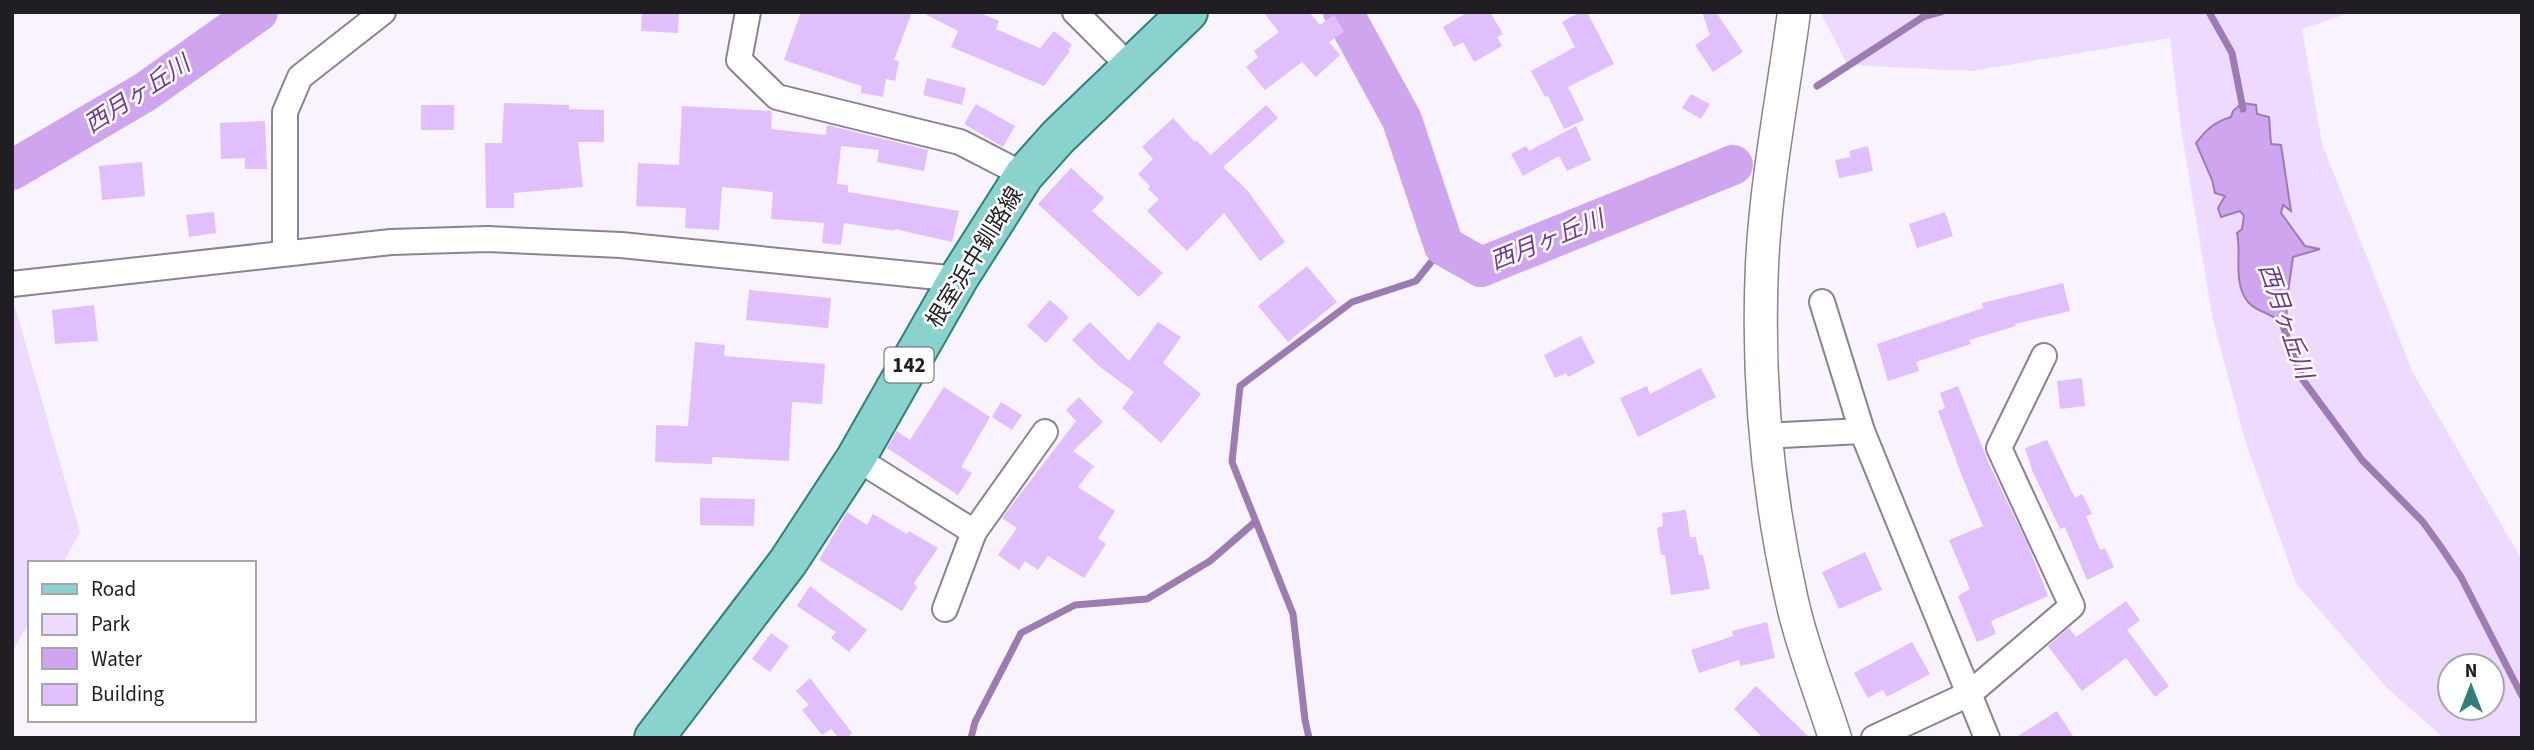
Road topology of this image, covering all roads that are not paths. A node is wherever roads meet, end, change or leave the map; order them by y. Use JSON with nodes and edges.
{"nodes":[{"id":1,"x":383,"y":12,"type":"edge"},
{"id":2,"x":748,"y":12,"type":"edge"},
{"id":3,"x":1074,"y":12,"type":"edge"},
{"id":4,"x":1188,"y":12,"type":"edge"},
{"id":5,"x":1794,"y":12,"type":"edge"},
{"id":6,"x":1130,"y":67,"type":"junction"},
{"id":7,"x":1024,"y":175,"type":"junction"},
{"id":8,"x":285,"y":252,"type":"junction"},
{"id":9,"x":958,"y":279,"type":"junction"},
{"id":10,"x":12,"y":284,"type":"edge"},
{"id":11,"x":1822,"y":302,"type":"dead end"},
{"id":12,"x":2045,"y":356,"type":"dead end"},
{"id":13,"x":1045,"y":432,"type":"dead end"},
{"id":14,"x":1862,"y":432,"type":"junction"},
{"id":15,"x":1764,"y":436,"type":"junction"},
{"id":16,"x":856,"y":458,"type":"junction"},
{"id":17,"x":974,"y":532,"type":"junction"},
{"id":18,"x":945,"y":609,"type":"dead end"},
{"id":19,"x":1969,"y":694,"type":"junction"},
{"id":20,"x":654,"y":738,"type":"edge"},
{"id":21,"x":1835,"y":738,"type":"edge"},
{"id":22,"x":1874,"y":738,"type":"edge"},
{"id":23,"x":1987,"y":738,"type":"edge"}],
"edges":[{"from":1,"to":8,"type":"street"},
{"from":2,"to":7,"type":"street"},
{"from":3,"to":6,"type":"street"},
{"from":4,"to":6,"type":"main road","name":"根室浜中釧路線","number":"142"},
{"from":5,"to":15,"type":"street"},
{"from":6,"to":7,"type":"main road","name":"根室浜中釧路線","number":"142"},
{"from":7,"to":9,"type":"main road","name":"根室浜中釧路線","number":"142"},
{"from":8,"to":9,"type":"street"},
{"from":8,"to":10,"type":"street"},
{"from":9,"to":16,"type":"main road","name":"根室浜中釧路線","number":"142"},
{"from":11,"to":14,"type":"street"},
{"from":12,"to":19,"type":"street"},
{"from":13,"to":17,"type":"street"},
{"from":14,"to":15,"type":"street"},
{"from":14,"to":19,"type":"street"},
{"from":15,"to":21,"type":"street"},
{"from":16,"to":17,"type":"street"},
{"from":16,"to":20,"type":"main road","name":"根室浜中釧路線","number":"142"},
{"from":17,"to":18,"type":"street"},
{"from":19,"to":22,"type":"street"},
{"from":19,"to":23,"type":"street"}]}
